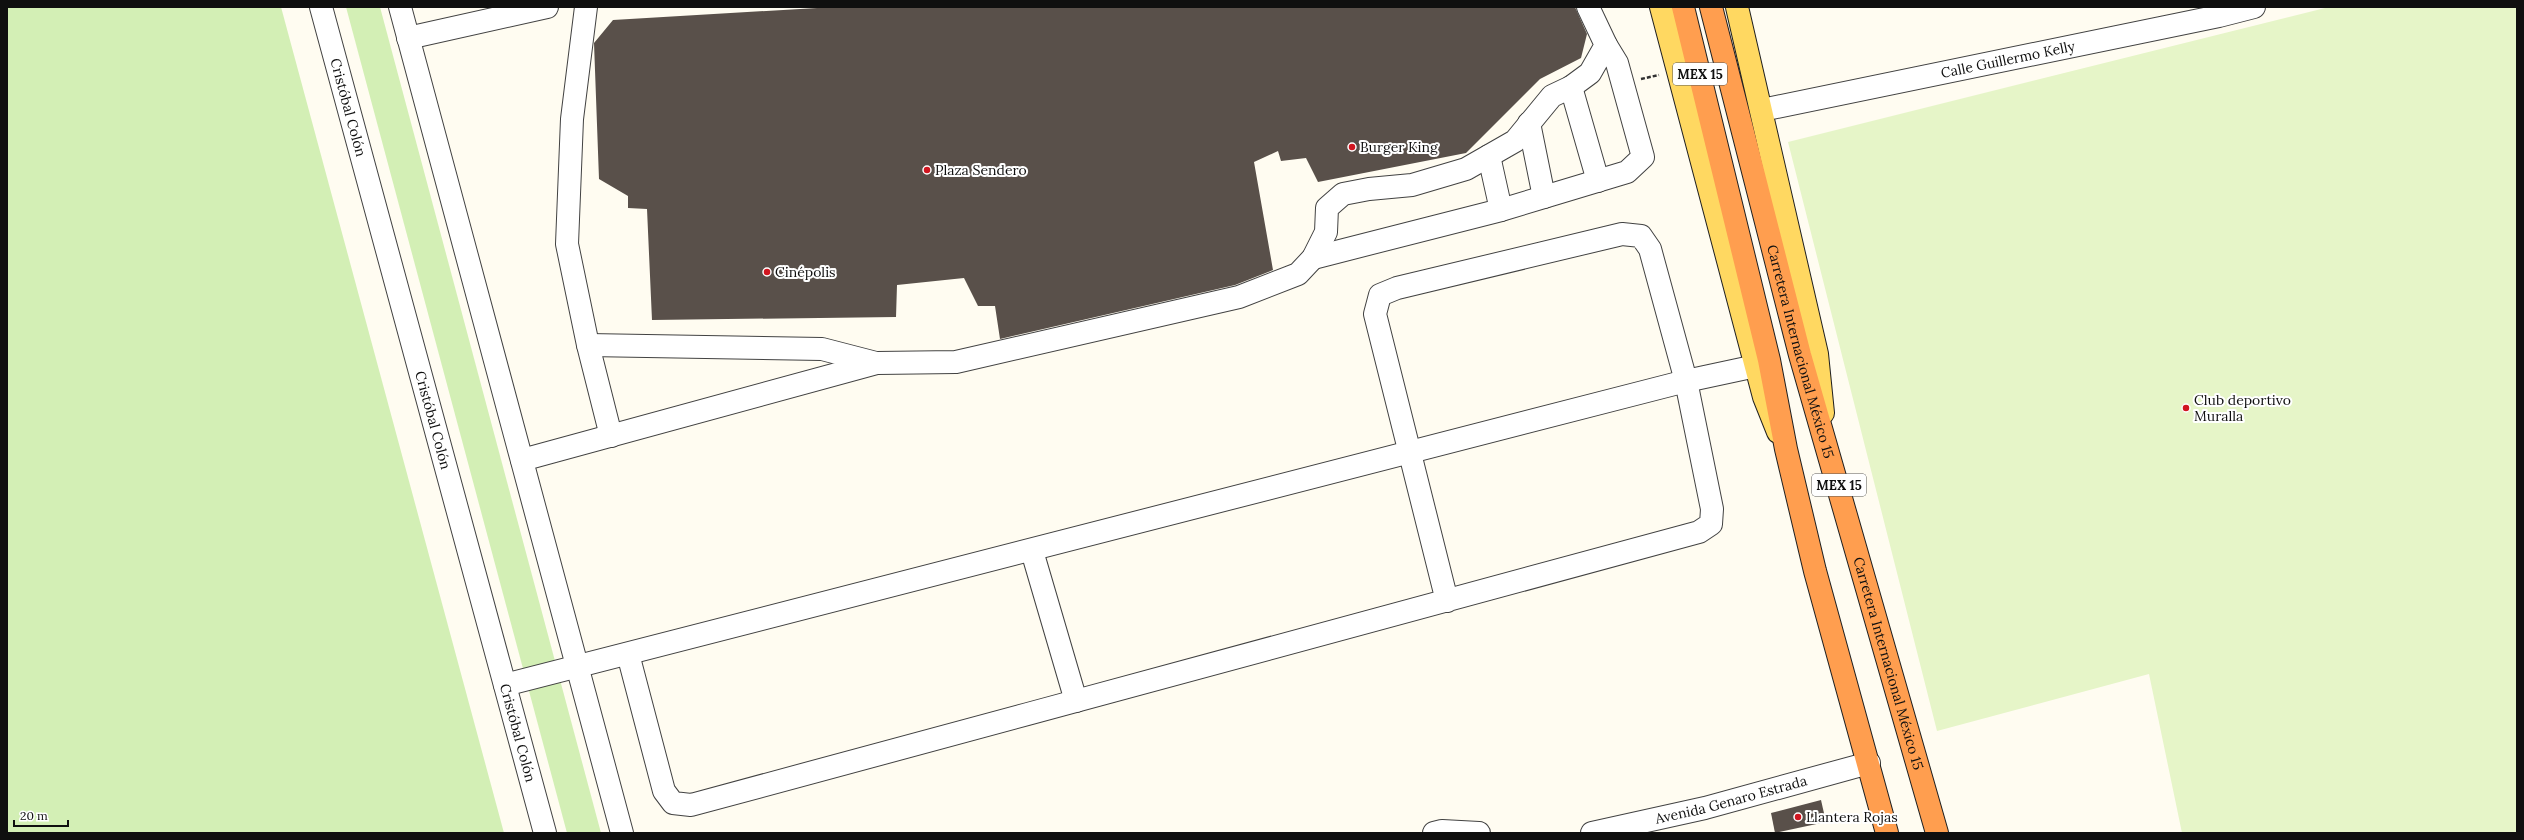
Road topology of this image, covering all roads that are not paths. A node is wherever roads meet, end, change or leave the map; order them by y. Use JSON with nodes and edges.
{"nodes":[{"id":1,"x":320,"y":7,"type":"edge"},
{"id":2,"x":400,"y":7,"type":"edge"},
{"id":3,"x":548,"y":7,"type":"edge"},
{"id":4,"x":586,"y":7,"type":"edge"},
{"id":5,"x":1588,"y":7,"type":"edge"},
{"id":6,"x":1661,"y":7,"type":"edge"},
{"id":7,"x":1683,"y":7,"type":"edge"},
{"id":8,"x":1711,"y":7,"type":"edge"},
{"id":9,"x":1737,"y":7,"type":"edge"},
{"id":10,"x":2254,"y":7,"type":"edge"},
{"id":11,"x":2218,"y":12,"type":"edge"},
{"id":12,"x":408,"y":38,"type":"junction"},
{"id":13,"x":1606,"y":45,"type":"junction"},
{"id":14,"x":1571,"y":87,"type":"junction"},
{"id":15,"x":1762,"y":110,"type":"junction"},
{"id":16,"x":1529,"y":123,"type":"junction"},
{"id":17,"x":1489,"y":156,"type":"junction"},
{"id":18,"x":1598,"y":181,"type":"junction"},
{"id":19,"x":1544,"y":197,"type":"junction"},
{"id":20,"x":1501,"y":210,"type":"junction"},
{"id":21,"x":1313,"y":258,"type":"junction"},
{"id":22,"x":588,"y":346,"type":"junction"},
{"id":23,"x":877,"y":363,"type":"junction"},
{"id":24,"x":1756,"y":366,"type":"junction"},
{"id":25,"x":1686,"y":381,"type":"junction"},
{"id":26,"x":611,"y":436,"type":"junction"},
{"id":27,"x":1825,"y":438,"type":"junction"},
{"id":28,"x":1786,"y":450,"type":"junction"},
{"id":29,"x":1409,"y":453,"type":"junction"},
{"id":30,"x":522,"y":460,"type":"junction"},
{"id":31,"x":1032,"y":550,"type":"junction"},
{"id":32,"x":1447,"y":601,"type":"junction"},
{"id":33,"x":628,"y":654,"type":"junction"},
{"id":34,"x":577,"y":667,"type":"junction"},
{"id":35,"x":505,"y":685,"type":"junction"},
{"id":36,"x":1076,"y":701,"type":"junction"},
{"id":37,"x":1869,"y":763,"type":"junction"},
{"id":38,"x":545,"y":833,"type":"edge"},
{"id":39,"x":622,"y":833,"type":"edge"},
{"id":40,"x":1434,"y":833,"type":"edge"},
{"id":41,"x":1479,"y":833,"type":"edge"},
{"id":42,"x":1592,"y":833,"type":"edge"},
{"id":43,"x":1888,"y":833,"type":"edge"},
{"id":44,"x":1937,"y":833,"type":"edge"}],
"edges":[{"from":1,"to":35,"type":"street","name":"Cristóbal Colón"},
{"from":2,"to":12,"type":"street"},
{"from":3,"to":12,"type":"street"},
{"from":4,"to":22,"type":"street"},
{"from":5,"to":13,"type":"street"},
{"from":6,"to":24,"type":"main road"},
{"from":7,"to":28,"type":"highway","name":"Carretera Internacional México 15","number":"MEX 15"},
{"from":8,"to":27,"type":"highway","name":"Carretera Internacional México 15","number":"MEX 15"},
{"from":9,"to":15,"type":"main road"},
{"from":10,"to":11,"type":"street","name":"Calle Guillermo Kelly"},
{"from":11,"to":15,"type":"street","name":"Calle Guillermo Kelly"},
{"from":12,"to":30,"type":"street"},
{"from":13,"to":14,"type":"street"},
{"from":13,"to":18,"type":"street"},
{"from":14,"to":16,"type":"street"},
{"from":14,"to":18,"type":"street"},
{"from":15,"to":27,"type":"main road"},
{"from":16,"to":17,"type":"street"},
{"from":16,"to":19,"type":"street"},
{"from":17,"to":20,"type":"street"},
{"from":17,"to":21,"type":"street"},
{"from":18,"to":19,"type":"street"},
{"from":19,"to":20,"type":"street"},
{"from":20,"to":21,"type":"street"},
{"from":21,"to":23,"type":"street"},
{"from":22,"to":23,"type":"street"},
{"from":22,"to":26,"type":"street"},
{"from":23,"to":26,"type":"street"},
{"from":24,"to":25,"type":"street"},
{"from":24,"to":28,"type":"main road"},
{"from":25,"to":29,"type":"street"},
{"from":25,"to":29,"type":"street"},
{"from":25,"to":32,"type":"street"},
{"from":26,"to":30,"type":"street"},
{"from":27,"to":44,"type":"highway","name":"Carretera Internacional México 15","number":"MEX 15"},
{"from":28,"to":37,"type":"highway","name":"Carretera Internacional México 15","number":"MEX 15"},
{"from":29,"to":31,"type":"street"},
{"from":29,"to":32,"type":"street"},
{"from":30,"to":34,"type":"street"},
{"from":31,"to":33,"type":"street"},
{"from":31,"to":36,"type":"street"},
{"from":32,"to":36,"type":"street"},
{"from":33,"to":34,"type":"street"},
{"from":33,"to":36,"type":"street"},
{"from":34,"to":35,"type":"street"},
{"from":34,"to":39,"type":"street"},
{"from":35,"to":38,"type":"street","name":"Cristóbal Colón"},
{"from":37,"to":42,"type":"street","name":"Avenida Genaro Estrada"},
{"from":37,"to":43,"type":"highway","name":"Carretera Internacional México 15","number":"MEX 15"},
{"from":40,"to":41,"type":"street"}]}
